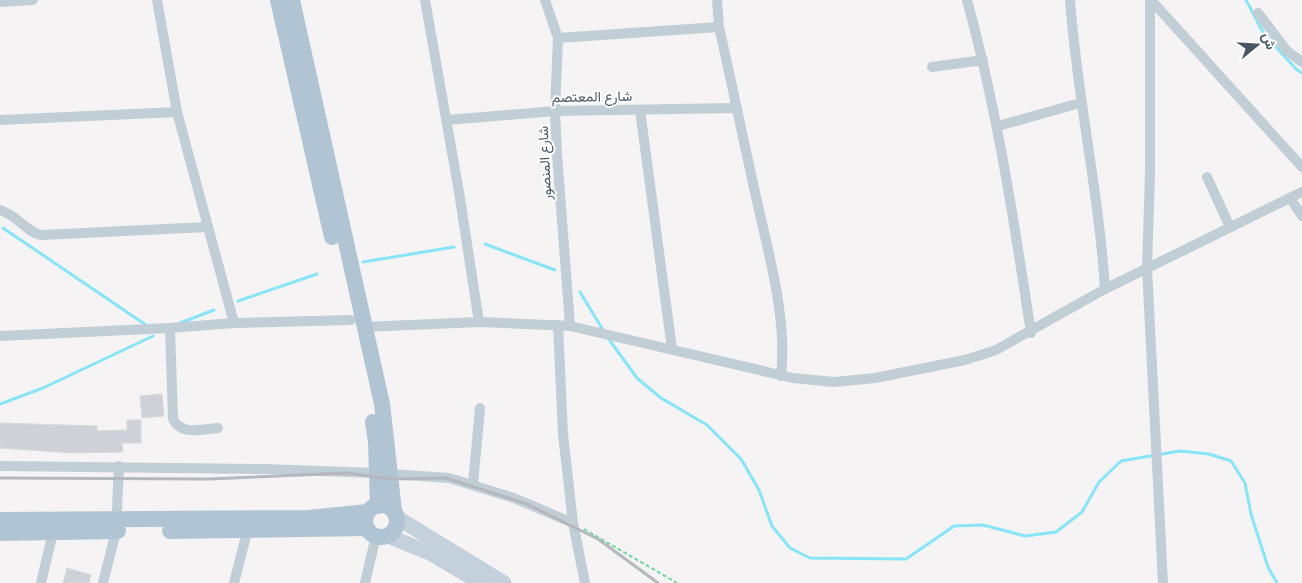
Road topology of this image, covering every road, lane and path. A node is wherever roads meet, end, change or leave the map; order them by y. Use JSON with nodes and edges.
{"nodes":[{"id":1,"x":33,"y":0,"type":"edge"},
{"id":2,"x":157,"y":0,"type":"edge"},
{"id":3,"x":278,"y":0,"type":"edge"},
{"id":4,"x":292,"y":0,"type":"edge"},
{"id":5,"x":425,"y":0,"type":"edge"},
{"id":6,"x":544,"y":0,"type":"edge"},
{"id":7,"x":717,"y":0,"type":"edge"},
{"id":8,"x":967,"y":0,"type":"edge"},
{"id":9,"x":1070,"y":0,"type":"edge"},
{"id":10,"x":1150,"y":0,"type":"edge"},
{"id":11,"x":0,"y":2,"type":"edge"},
{"id":12,"x":1258,"y":12,"type":"dead end"},
{"id":13,"x":719,"y":27,"type":"junction"},
{"id":14,"x":558,"y":38,"type":"junction"},
{"id":15,"x":983,"y":60,"type":"junction"},
{"id":16,"x":1302,"y":62,"type":"edge"},
{"id":17,"x":932,"y":67,"type":"dead end"},
{"id":18,"x":1080,"y":103,"type":"junction"},
{"id":19,"x":737,"y":108,"type":"junction"},
{"id":20,"x":640,"y":110,"type":"junction"},
{"id":21,"x":556,"y":111,"type":"junction"},
{"id":22,"x":177,"y":112,"type":"junction"},
{"id":23,"x":0,"y":120,"type":"edge"},
{"id":24,"x":447,"y":120,"type":"junction"},
{"id":25,"x":998,"y":126,"type":"junction"},
{"id":26,"x":1302,"y":167,"type":"edge"},
{"id":27,"x":1207,"y":177,"type":"dead end"},
{"id":28,"x":1302,"y":192,"type":"edge"},
{"id":29,"x":1290,"y":198,"type":"junction"},
{"id":30,"x":0,"y":210,"type":"edge"},
{"id":31,"x":1302,"y":216,"type":"edge"},
{"id":32,"x":207,"y":227,"type":"junction"},
{"id":33,"x":1230,"y":227,"type":"junction"},
{"id":34,"x":1147,"y":268,"type":"junction"},
{"id":35,"x":1105,"y":290,"type":"junction"},
{"id":36,"x":479,"y":322,"type":"junction"},
{"id":37,"x":234,"y":323,"type":"junction"},
{"id":38,"x":358,"y":324,"type":"junction"},
{"id":39,"x":558,"y":325,"type":"junction"},
{"id":40,"x":575,"y":327,"type":"junction"},
{"id":41,"x":170,"y":328,"type":"junction"},
{"id":42,"x":1031,"y":332,"type":"junction"},
{"id":43,"x":0,"y":336,"type":"edge"},
{"id":44,"x":672,"y":349,"type":"junction"},
{"id":45,"x":781,"y":376,"type":"junction"},
{"id":46,"x":480,"y":408,"type":"dead end"},
{"id":47,"x":218,"y":428,"type":"dead end"},
{"id":48,"x":0,"y":466,"type":"edge"},
{"id":49,"x":119,"y":466,"type":"junction"},
{"id":50,"x":384,"y":473,"type":"junction"},
{"id":51,"x":473,"y":484,"type":"junction"},
{"id":52,"x":395,"y":514,"type":"junction"},
{"id":53,"x":0,"y":520,"type":"edge"},
{"id":54,"x":573,"y":523,"type":"junction"},
{"id":55,"x":375,"y":524,"type":"junction"},
{"id":56,"x":116,"y":525,"type":"junction"},
{"id":57,"x":54,"y":532,"type":"junction"},
{"id":58,"x":247,"y":532,"type":"junction"},
{"id":59,"x":0,"y":533,"type":"edge"},
{"id":60,"x":41,"y":583,"type":"edge"},
{"id":61,"x":104,"y":583,"type":"edge"},
{"id":62,"x":234,"y":583,"type":"edge"},
{"id":63,"x":364,"y":583,"type":"edge"},
{"id":64,"x":481,"y":583,"type":"edge"},
{"id":65,"x":504,"y":583,"type":"edge"},
{"id":66,"x":585,"y":583,"type":"edge"},
{"id":67,"x":677,"y":583,"type":"edge"},
{"id":68,"x":1163,"y":583,"type":"edge"}],
"edges":[{"from":1,"to":11,"type":"street"},
{"from":2,"to":22,"type":"street"},
{"from":3,"to":38,"type":"main road"},
{"from":4,"to":38,"type":"main road"},
{"from":5,"to":24,"type":"street"},
{"from":6,"to":14,"type":"street","name":"شارع المنصور"},
{"from":7,"to":13,"type":"street"},
{"from":8,"to":15,"type":"street"},
{"from":9,"to":18,"type":"street"},
{"from":10,"to":26,"type":"street"},
{"from":10,"to":34,"type":"street"},
{"from":12,"to":16,"type":"street"},
{"from":13,"to":14,"type":"street"},
{"from":13,"to":19,"type":"street"},
{"from":14,"to":21,"type":"street","name":"شارع المنصور"},
{"from":15,"to":17,"type":"street"},
{"from":15,"to":25,"type":"street"},
{"from":18,"to":25,"type":"street"},
{"from":18,"to":35,"type":"street"},
{"from":19,"to":20,"type":"street","name":"شارع المعتصم"},
{"from":19,"to":45,"type":"street"},
{"from":20,"to":21,"type":"street","name":"شارع المعتصم"},
{"from":20,"to":44,"type":"street"},
{"from":21,"to":24,"type":"street","name":"شارع المعتصم"},
{"from":21,"to":40,"type":"street","name":"شارع المنصور"},
{"from":22,"to":23,"type":"street"},
{"from":22,"to":32,"type":"street"},
{"from":24,"to":36,"type":"street"},
{"from":25,"to":42,"type":"street"},
{"from":27,"to":33,"type":"street"},
{"from":28,"to":29,"type":"street"},
{"from":29,"to":31,"type":"street"},
{"from":29,"to":33,"type":"street"},
{"from":30,"to":32,"type":"street"},
{"from":32,"to":37,"type":"street"},
{"from":33,"to":34,"type":"street"},
{"from":34,"to":35,"type":"street"},
{"from":34,"to":68,"type":"street"},
{"from":35,"to":42,"type":"street"},
{"from":36,"to":38,"type":"street"},
{"from":36,"to":39,"type":"street"},
{"from":37,"to":38,"type":"street"},
{"from":37,"to":41,"type":"street"},
{"from":38,"to":50,"type":"main road"},
{"from":39,"to":40,"type":"street"},
{"from":39,"to":54,"type":"street"},
{"from":40,"to":44,"type":"street"},
{"from":41,"to":43,"type":"street"},
{"from":41,"to":47,"type":"street"},
{"from":42,"to":45,"type":"street"},
{"from":44,"to":45,"type":"street"},
{"from":46,"to":51,"type":"street"},
{"from":48,"to":49,"type":"street"},
{"from":49,"to":50,"type":"street"},
{"from":49,"to":56,"type":"street"},
{"from":50,"to":51,"type":"street"},
{"from":50,"to":52,"type":"main road"},
{"from":50,"to":55,"type":"main road"},
{"from":51,"to":54,"type":"street"},
{"from":52,"to":55,"type":"main road"},
{"from":52,"to":55,"type":"main road"},
{"from":52,"to":65,"type":"main road"},
{"from":53,"to":56,"type":"main road"},
{"from":54,"to":66,"type":"street"},
{"from":54,"to":67,"type":"path"},
{"from":55,"to":56,"type":"main road"},
{"from":55,"to":58,"type":"main road"},
{"from":55,"to":63,"type":"street"},
{"from":55,"to":64,"type":"main road"},
{"from":56,"to":57,"type":"main road"},
{"from":56,"to":58,"type":"main road"},
{"from":56,"to":61,"type":"street"},
{"from":57,"to":59,"type":"main road"},
{"from":57,"to":60,"type":"street"},
{"from":58,"to":62,"type":"street"}]}
